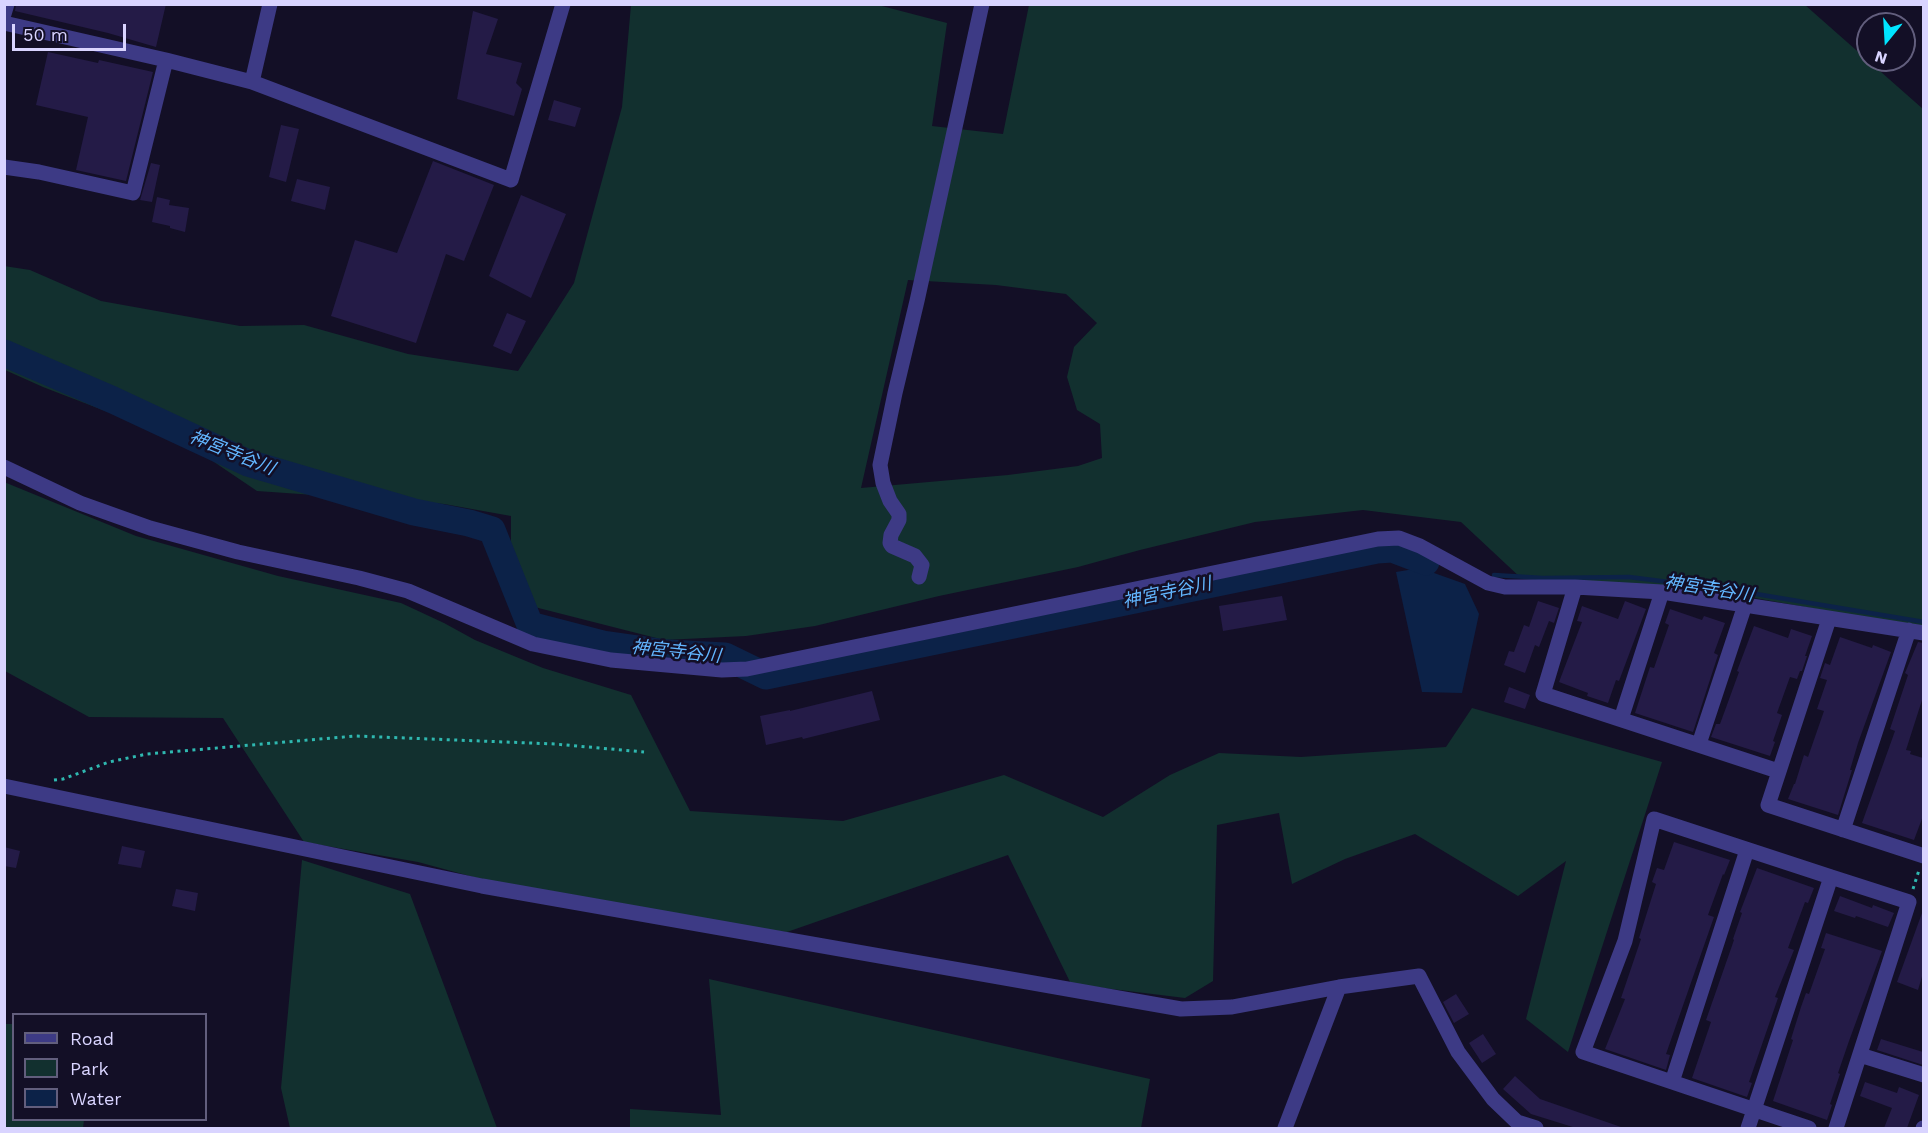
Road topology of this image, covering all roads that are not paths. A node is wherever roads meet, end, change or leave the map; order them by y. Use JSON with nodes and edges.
{"nodes":[{"id":1,"x":7,"y":4,"type":"edge"},
{"id":2,"x":270,"y":4,"type":"edge"},
{"id":3,"x":562,"y":4,"type":"edge"},
{"id":4,"x":982,"y":4,"type":"edge"},
{"id":5,"x":4,"y":14,"type":"edge"},
{"id":6,"x":4,"y":23,"type":"edge"},
{"id":7,"x":166,"y":60,"type":"junction"},
{"id":8,"x":252,"y":82,"type":"junction"},
{"id":9,"x":4,"y":167,"type":"edge"},
{"id":10,"x":4,"y":467,"type":"edge"},
{"id":11,"x":918,"y":577,"type":"dead end"},
{"id":12,"x":1575,"y":587,"type":"junction"},
{"id":13,"x":1662,"y":592,"type":"junction"},
{"id":14,"x":1745,"y":604,"type":"junction"},
{"id":15,"x":1829,"y":619,"type":"junction"},
{"id":16,"x":1916,"y":632,"type":"edge"},
{"id":17,"x":1620,"y":719,"type":"junction"},
{"id":18,"x":1699,"y":744,"type":"junction"},
{"id":19,"x":1778,"y":771,"type":"junction"},
{"id":20,"x":4,"y":786,"type":"edge"},
{"id":21,"x":1843,"y":830,"type":"junction"},
{"id":22,"x":1747,"y":850,"type":"junction"},
{"id":23,"x":1922,"y":862,"type":"edge"},
{"id":24,"x":1831,"y":877,"type":"junction"},
{"id":25,"x":1340,"y":987,"type":"junction"},
{"id":26,"x":1860,"y":1055,"type":"junction"},
{"id":27,"x":1923,"y":1075,"type":"edge"},
{"id":28,"x":1672,"y":1082,"type":"junction"},
{"id":29,"x":1754,"y":1111,"type":"junction"},
{"id":30,"x":1285,"y":1128,"type":"edge"},
{"id":31,"x":1536,"y":1128,"type":"edge"},
{"id":32,"x":1748,"y":1128,"type":"edge"},
{"id":33,"x":1809,"y":1128,"type":"edge"},
{"id":34,"x":1836,"y":1128,"type":"edge"}],
"edges":[{"from":1,"to":5,"type":"street"},
{"from":2,"to":8,"type":"street"},
{"from":3,"to":8,"type":"street"},
{"from":4,"to":11,"type":"street"},
{"from":6,"to":7,"type":"street"},
{"from":7,"to":8,"type":"street"},
{"from":7,"to":9,"type":"street"},
{"from":10,"to":12,"type":"street"},
{"from":12,"to":13,"type":"street"},
{"from":12,"to":17,"type":"street"},
{"from":13,"to":14,"type":"street"},
{"from":13,"to":17,"type":"street"},
{"from":14,"to":15,"type":"street"},
{"from":14,"to":18,"type":"street"},
{"from":15,"to":16,"type":"street"},
{"from":15,"to":19,"type":"street"},
{"from":16,"to":21,"type":"street"},
{"from":17,"to":18,"type":"street"},
{"from":18,"to":19,"type":"street"},
{"from":19,"to":21,"type":"street"},
{"from":20,"to":25,"type":"street"},
{"from":21,"to":23,"type":"street"},
{"from":22,"to":24,"type":"street"},
{"from":22,"to":28,"type":"street"},
{"from":22,"to":28,"type":"street"},
{"from":24,"to":26,"type":"street"},
{"from":24,"to":29,"type":"street"},
{"from":25,"to":30,"type":"street"},
{"from":25,"to":31,"type":"street"},
{"from":26,"to":27,"type":"street"},
{"from":26,"to":34,"type":"street"},
{"from":28,"to":29,"type":"street"},
{"from":29,"to":32,"type":"street"},
{"from":29,"to":33,"type":"street"}]}
